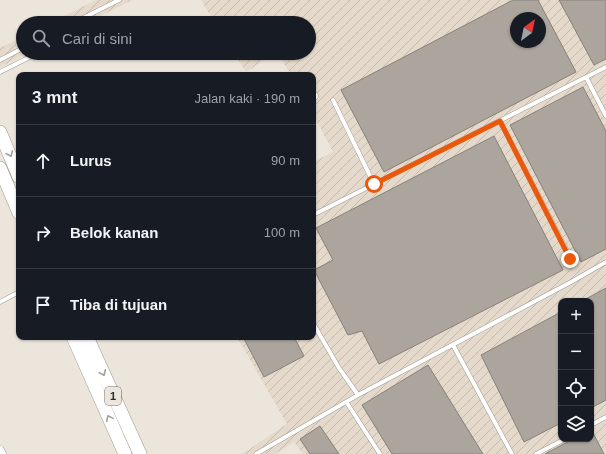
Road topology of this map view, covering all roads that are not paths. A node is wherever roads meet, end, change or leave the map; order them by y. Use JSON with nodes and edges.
{"nodes":[{"id":1,"x":119,"y":0,"type":"edge"},
{"id":2,"x":87,"y":16,"type":"edge"},
{"id":3,"x":16,"y":52,"type":"edge"},
{"id":4,"x":0,"y":60,"type":"edge"},
{"id":5,"x":24,"y":60,"type":"edge"},
{"id":6,"x":606,"y":67,"type":"edge"},
{"id":7,"x":0,"y":72,"type":"edge"},
{"id":8,"x":586,"y":77,"type":"junction"},
{"id":9,"x":333,"y":100,"type":"dead end"},
{"id":10,"x":606,"y":116,"type":"edge"},
{"id":11,"x":500,"y":121,"type":"junction"},
{"id":12,"x":0,"y":132,"type":"edge"},
{"id":13,"x":0,"y":168,"type":"edge"},
{"id":14,"x":16,"y":170,"type":"edge"},
{"id":15,"x":374,"y":184,"type":"junction"},
{"id":16,"x":16,"y":206,"type":"edge"},
{"id":17,"x":316,"y":213,"type":"edge"},
{"id":18,"x":570,"y":259,"type":"dead end"},
{"id":19,"x":606,"y":262,"type":"edge"},
{"id":20,"x":16,"y":294,"type":"edge"},
{"id":21,"x":0,"y":302,"type":"edge"},
{"id":22,"x":316,"y":327,"type":"edge"},
{"id":23,"x":74,"y":340,"type":"edge"},
{"id":24,"x":88,"y":340,"type":"edge"},
{"id":25,"x":453,"y":345,"type":"junction"},
{"id":26,"x":358,"y":395,"type":"junction"},
{"id":27,"x":347,"y":403,"type":"junction"},
{"id":28,"x":606,"y":417,"type":"edge"},
{"id":29,"x":594,"y":423,"type":"edge"},
{"id":30,"x":558,"y":442,"type":"edge"},
{"id":31,"x":0,"y":450,"type":"edge"},
{"id":32,"x":2,"y":454,"type":"edge"},
{"id":33,"x":124,"y":454,"type":"edge"},
{"id":34,"x":140,"y":454,"type":"edge"},
{"id":35,"x":256,"y":454,"type":"edge"},
{"id":36,"x":380,"y":454,"type":"edge"},
{"id":37,"x":512,"y":454,"type":"edge"},
{"id":38,"x":536,"y":454,"type":"edge"}],
"edges":[{"from":1,"to":2,"type":"lane"},
{"from":3,"to":4,"type":"lane"},
{"from":5,"to":7,"type":"lane"},
{"from":6,"to":8,"type":"lane"},
{"from":8,"to":10,"type":"lane"},
{"from":8,"to":11,"type":"lane"},
{"from":9,"to":15,"type":"lane"},
{"from":11,"to":15,"type":"lane"},
{"from":11,"to":18,"type":"lane"},
{"from":12,"to":14,"type":"highway","one_way":true},
{"from":13,"to":16,"type":"highway"},
{"from":15,"to":17,"type":"lane"},
{"from":19,"to":25,"type":"lane"},
{"from":20,"to":21,"type":"lane"},
{"from":22,"to":26,"type":"lane"},
{"from":33,"to":23,"type":"highway","number":"1","one_way":true},
{"from":24,"to":34,"type":"highway","number":"1","one_way":true},
{"from":25,"to":26,"type":"lane"},
{"from":25,"to":37,"type":"lane"},
{"from":26,"to":27,"type":"lane"},
{"from":27,"to":35,"type":"lane"},
{"from":27,"to":36,"type":"lane"},
{"from":28,"to":29,"type":"lane"},
{"from":30,"to":38,"type":"lane"},
{"from":31,"to":32,"type":"street"}]}
